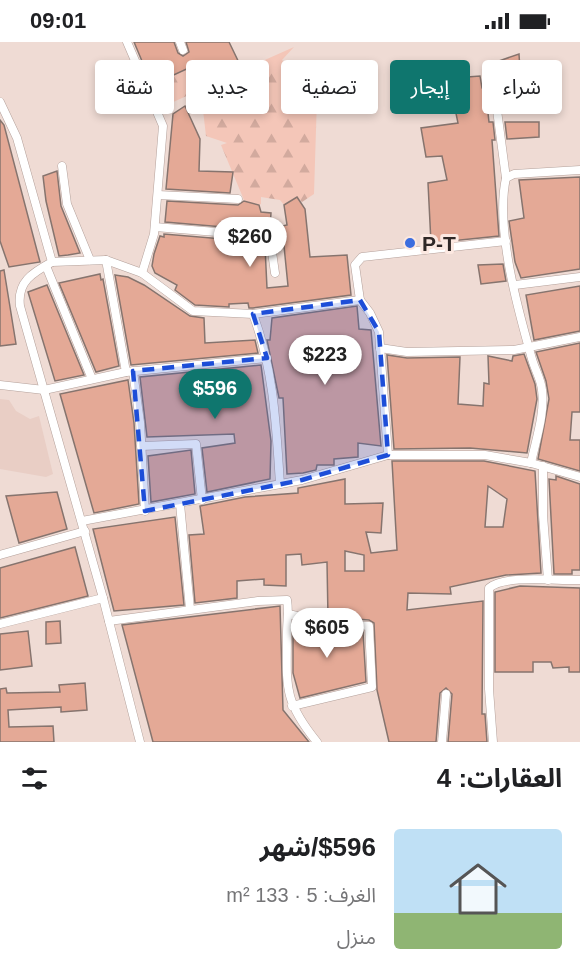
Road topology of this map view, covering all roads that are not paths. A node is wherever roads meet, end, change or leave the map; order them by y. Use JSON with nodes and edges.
{"nodes":[{"id":1,"x":127,"y":42,"type":"edge"},
{"id":2,"x":0,"y":102,"type":"edge"},
{"id":3,"x":498,"y":114,"type":"edge"},
{"id":4,"x":62,"y":166,"type":"dead end"},
{"id":5,"x":580,"y":170,"type":"edge"},
{"id":6,"x":506,"y":178,"type":"junction"},
{"id":7,"x":158,"y":195,"type":"junction"},
{"id":8,"x":238,"y":199,"type":"dead end"},
{"id":9,"x":155,"y":227,"type":"junction"},
{"id":10,"x":506,"y":241,"type":"junction"},
{"id":11,"x":90,"y":260,"type":"junction"},
{"id":12,"x":106,"y":260,"type":"junction"},
{"id":13,"x":49,"y":264,"type":"junction"},
{"id":14,"x":142,"y":273,"type":"junction"},
{"id":15,"x":275,"y":273,"type":"dead end"},
{"id":16,"x":580,"y":277,"type":"edge"},
{"id":17,"x":515,"y":285,"type":"junction"},
{"id":18,"x":360,"y":300,"type":"junction"},
{"id":19,"x":253,"y":314,"type":"junction"},
{"id":20,"x":580,"y":337,"type":"edge"},
{"id":21,"x":530,"y":347,"type":"junction"},
{"id":22,"x":380,"y":348,"type":"junction"},
{"id":23,"x":267,"y":358,"type":"junction"},
{"id":24,"x":129,"y":371,"type":"junction"},
{"id":25,"x":92,"y":379,"type":"junction"},
{"id":26,"x":0,"y":385,"type":"edge"},
{"id":27,"x":44,"y":390,"type":"junction"},
{"id":28,"x":141,"y":446,"type":"junction"},
{"id":29,"x":388,"y":455,"type":"junction"},
{"id":30,"x":531,"y":463,"type":"junction"},
{"id":31,"x":543,"y":466,"type":"junction"},
{"id":32,"x":580,"y":477,"type":"edge"},
{"id":33,"x":280,"y":484,"type":"junction"},
{"id":34,"x":202,"y":500,"type":"junction"},
{"id":35,"x":180,"y":504,"type":"junction"},
{"id":36,"x":145,"y":511,"type":"junction"},
{"id":37,"x":82,"y":520,"type":"junction"},
{"id":38,"x":85,"y":531,"type":"junction"},
{"id":39,"x":0,"y":555,"type":"edge"},
{"id":40,"x":548,"y":580,"type":"junction"},
{"id":41,"x":580,"y":580,"type":"edge"},
{"id":42,"x":103,"y":598,"type":"junction"},
{"id":43,"x":190,"y":609,"type":"junction"},
{"id":44,"x":288,"y":614,"type":"junction"},
{"id":45,"x":109,"y":621,"type":"junction"},
{"id":46,"x":0,"y":624,"type":"edge"},
{"id":47,"x":446,"y":694,"type":"dead end"},
{"id":48,"x":292,"y":706,"type":"junction"},
{"id":49,"x":140,"y":742,"type":"edge"},
{"id":50,"x":317,"y":742,"type":"edge"},
{"id":51,"x":442,"y":742,"type":"edge"},
{"id":52,"x":493,"y":742,"type":"edge"}],
"edges":[{"from":1,"to":7,"type":"street"},
{"from":2,"to":13,"type":"street"},
{"from":3,"to":6,"type":"street"},
{"from":4,"to":11,"type":"street"},
{"from":5,"to":6,"type":"street"},
{"from":6,"to":10,"type":"street"},
{"from":7,"to":8,"type":"street"},
{"from":7,"to":9,"type":"street"},
{"from":9,"to":14,"type":"street"},
{"from":9,"to":15,"type":"street"},
{"from":10,"to":17,"type":"street"},
{"from":10,"to":18,"type":"street"},
{"from":11,"to":12,"type":"street"},
{"from":11,"to":13,"type":"street"},
{"from":12,"to":14,"type":"street"},
{"from":12,"to":24,"type":"street"},
{"from":13,"to":25,"type":"street"},
{"from":13,"to":27,"type":"street"},
{"from":14,"to":19,"type":"street"},
{"from":16,"to":17,"type":"street"},
{"from":17,"to":21,"type":"street"},
{"from":18,"to":19,"type":"street"},
{"from":18,"to":22,"type":"street"},
{"from":19,"to":23,"type":"street"},
{"from":20,"to":21,"type":"street"},
{"from":21,"to":22,"type":"street"},
{"from":21,"to":30,"type":"street"},
{"from":22,"to":29,"type":"street"},
{"from":23,"to":24,"type":"street"},
{"from":23,"to":33,"type":"street"},
{"from":24,"to":25,"type":"street"},
{"from":24,"to":28,"type":"street"},
{"from":25,"to":27,"type":"street"},
{"from":26,"to":27,"type":"street"},
{"from":27,"to":37,"type":"street"},
{"from":28,"to":34,"type":"street"},
{"from":28,"to":36,"type":"street"},
{"from":29,"to":30,"type":"street"},
{"from":29,"to":33,"type":"street"},
{"from":30,"to":31,"type":"street"},
{"from":31,"to":32,"type":"street"},
{"from":31,"to":40,"type":"street"},
{"from":33,"to":34,"type":"street"},
{"from":34,"to":35,"type":"street"},
{"from":35,"to":36,"type":"street"},
{"from":35,"to":43,"type":"street"},
{"from":36,"to":37,"type":"street"},
{"from":37,"to":38,"type":"street"},
{"from":38,"to":39,"type":"street"},
{"from":38,"to":42,"type":"street"},
{"from":40,"to":41,"type":"street"},
{"from":40,"to":52,"type":"street"},
{"from":42,"to":45,"type":"street"},
{"from":42,"to":46,"type":"street"},
{"from":43,"to":44,"type":"street"},
{"from":43,"to":45,"type":"street"},
{"from":44,"to":48,"type":"street"},
{"from":44,"to":48,"type":"street"},
{"from":45,"to":49,"type":"street"},
{"from":47,"to":51,"type":"street"},
{"from":48,"to":50,"type":"street"}]}
